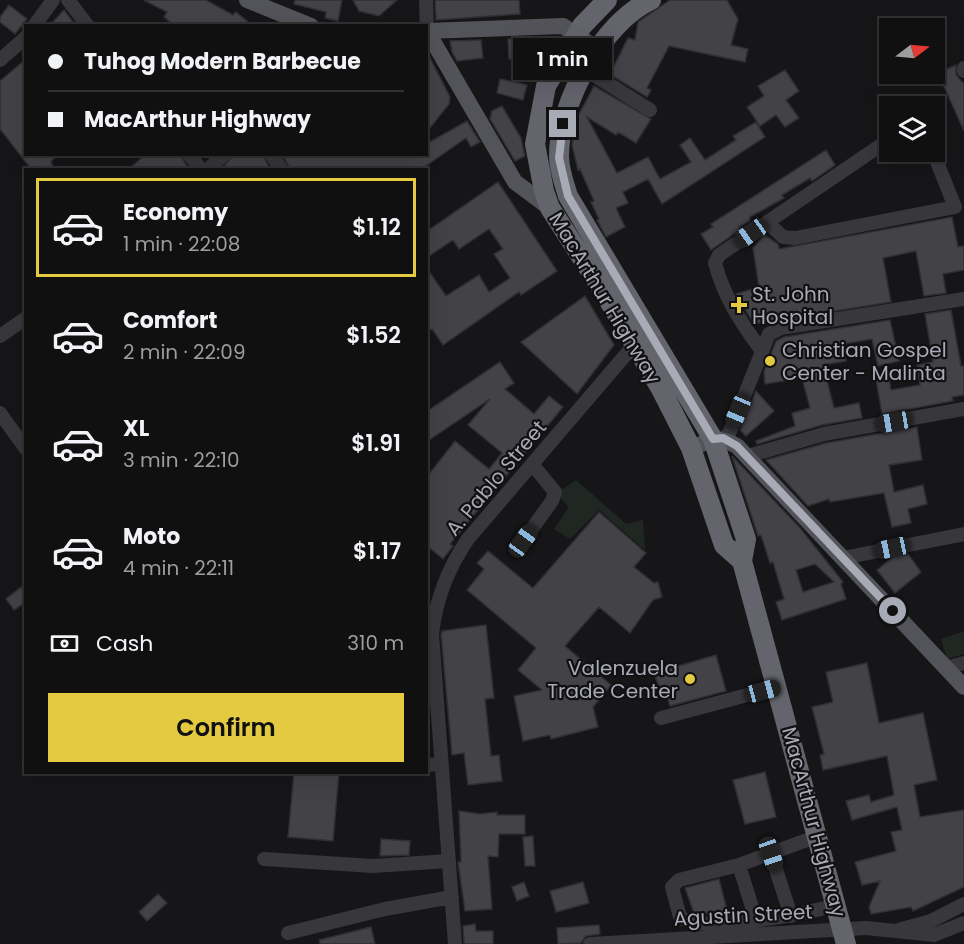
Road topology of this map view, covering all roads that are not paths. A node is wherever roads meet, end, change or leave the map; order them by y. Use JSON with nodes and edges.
{"nodes":[{"id":1,"x":53,"y":0,"type":"edge"},
{"id":2,"x":68,"y":0,"type":"edge"},
{"id":3,"x":247,"y":0,"type":"edge"},
{"id":4,"x":426,"y":0,"type":"edge"},
{"id":5,"x":607,"y":0,"type":"edge"},
{"id":6,"x":651,"y":0,"type":"edge"},
{"id":7,"x":35,"y":24,"type":"edge"},
{"id":8,"x":86,"y":24,"type":"edge"},
{"id":9,"x":307,"y":24,"type":"edge"},
{"id":10,"x":427,"y":24,"type":"edge"},
{"id":11,"x":428,"y":31,"type":"edge"},
{"id":12,"x":428,"y":33,"type":"edge"},
{"id":13,"x":576,"y":35,"type":"junction"},
{"id":14,"x":24,"y":39,"type":"edge"},
{"id":15,"x":597,"y":49,"type":"junction"},
{"id":16,"x":0,"y":60,"type":"edge"},
{"id":17,"x":586,"y":70,"type":"junction"},
{"id":18,"x":650,"y":110,"type":"dead end"},
{"id":19,"x":879,"y":146,"type":"edge"},
{"id":20,"x":223,"y":156,"type":"edge"},
{"id":21,"x":938,"y":162,"type":"edge"},
{"id":22,"x":209,"y":168,"type":"edge"},
{"id":23,"x":960,"y":206,"type":"edge"},
{"id":24,"x":550,"y":208,"type":"junction"},
{"id":25,"x":767,"y":222,"type":"junction"},
{"id":26,"x":589,"y":251,"type":"junction"},
{"id":27,"x":610,"y":284,"type":"junction"},
{"id":28,"x":964,"y":299,"type":"edge"},
{"id":29,"x":24,"y":319,"type":"edge"},
{"id":30,"x":0,"y":336,"type":"edge"},
{"id":31,"x":634,"y":345,"type":"junction"},
{"id":32,"x":762,"y":351,"type":"junction"},
{"id":33,"x":964,"y":409,"type":"edge"},
{"id":34,"x":0,"y":413,"type":"edge"},
{"id":35,"x":718,"y":439,"type":"junction"},
{"id":36,"x":24,"y":446,"type":"edge"},
{"id":37,"x":691,"y":448,"type":"junction"},
{"id":38,"x":747,"y":456,"type":"junction"},
{"id":39,"x":532,"y":464,"type":"junction"},
{"id":40,"x":964,"y":534,"type":"edge"},
{"id":41,"x":523,"y":541,"type":"dead end"},
{"id":42,"x":843,"y":558,"type":"junction"},
{"id":43,"x":742,"y":561,"type":"junction"},
{"id":44,"x":429,"y":633,"type":"edge"},
{"id":45,"x":964,"y":663,"type":"edge"},
{"id":46,"x":946,"y":668,"type":"junction"},
{"id":47,"x":777,"y":687,"type":"junction"},
{"id":48,"x":964,"y":687,"type":"edge"},
{"id":49,"x":661,"y":718,"type":"dead end"},
{"id":50,"x":442,"y":764,"type":"junction"},
{"id":51,"x":428,"y":765,"type":"edge"},
{"id":52,"x":818,"y":836,"type":"junction"},
{"id":53,"x":771,"y":854,"type":"junction"},
{"id":54,"x":264,"y":859,"type":"dead end"},
{"id":55,"x":449,"y":861,"type":"junction"},
{"id":56,"x":740,"y":865,"type":"junction"},
{"id":57,"x":452,"y":897,"type":"junction"},
{"id":58,"x":964,"y":904,"type":"edge"},
{"id":59,"x":837,"y":905,"type":"junction"},
{"id":60,"x":791,"y":916,"type":"junction"},
{"id":61,"x":756,"y":920,"type":"junction"},
{"id":62,"x":964,"y":923,"type":"edge"},
{"id":63,"x":898,"y":930,"type":"junction"},
{"id":64,"x":288,"y":933,"type":"dead end"},
{"id":65,"x":845,"y":937,"type":"edge"},
{"id":66,"x":455,"y":944,"type":"edge"},
{"id":67,"x":590,"y":944,"type":"edge"}],
"edges":[{"from":1,"to":7,"type":"street"},
{"from":2,"to":8,"type":"street"},
{"from":3,"to":9,"type":"main road"},
{"from":4,"to":10,"type":"street"},
{"from":5,"to":13,"type":"highway","name":"MacArthur Highway"},
{"from":6,"to":15,"type":"highway","name":"MacArthur Highway"},
{"from":11,"to":13,"type":"main road"},
{"from":12,"to":24,"type":"main road"},
{"from":13,"to":15,"type":"main road"},
{"from":13,"to":24,"type":"highway","name":"MacArthur Highway"},
{"from":14,"to":16,"type":"street"},
{"from":15,"to":17,"type":"highway","name":"MacArthur Highway"},
{"from":17,"to":18,"type":"street"},
{"from":17,"to":26,"type":"highway","name":"MacArthur Highway"},
{"from":19,"to":25,"type":"street"},
{"from":20,"to":22,"type":"street"},
{"from":21,"to":23,"type":"street"},
{"from":23,"to":25,"type":"street"},
{"from":24,"to":26,"type":"highway","name":"MacArthur Highway"},
{"from":25,"to":32,"type":"street"},
{"from":26,"to":27,"type":"highway","name":"MacArthur Highway"},
{"from":27,"to":31,"type":"highway","name":"MacArthur Highway"},
{"from":27,"to":35,"type":"highway","name":"MacArthur Highway"},
{"from":28,"to":32,"type":"street"},
{"from":29,"to":30,"type":"street"},
{"from":31,"to":37,"type":"highway","name":"MacArthur Highway"},
{"from":31,"to":39,"type":"street","name":"A. Pablo Street"},
{"from":32,"to":35,"type":"street"},
{"from":33,"to":38,"type":"street"},
{"from":34,"to":36,"type":"street"},
{"from":35,"to":37,"type":"main road"},
{"from":35,"to":38,"type":"main road"},
{"from":35,"to":43,"type":"highway","name":"MacArthur Highway"},
{"from":37,"to":43,"type":"highway","name":"MacArthur Highway"},
{"from":38,"to":42,"type":"main road"},
{"from":39,"to":41,"type":"street"},
{"from":39,"to":44,"type":"street","name":"A. Pablo Street"},
{"from":40,"to":42,"type":"street"},
{"from":42,"to":46,"type":"main road"},
{"from":43,"to":47,"type":"highway","name":"MacArthur Highway"},
{"from":44,"to":50,"type":"street","name":"A. Pablo Street"},
{"from":45,"to":46,"type":"street"},
{"from":46,"to":48,"type":"main road"},
{"from":47,"to":49,"type":"street"},
{"from":47,"to":52,"type":"highway","name":"MacArthur Highway"},
{"from":50,"to":51,"type":"street"},
{"from":50,"to":55,"type":"street","name":"A. Pablo Street"},
{"from":52,"to":53,"type":"street"},
{"from":52,"to":59,"type":"highway","name":"MacArthur Highway"},
{"from":53,"to":56,"type":"street"},
{"from":53,"to":60,"type":"street"},
{"from":54,"to":55,"type":"street"},
{"from":55,"to":57,"type":"street","name":"A. Pablo Street"},
{"from":56,"to":61,"type":"street"},
{"from":56,"to":61,"type":"street"},
{"from":57,"to":64,"type":"street"},
{"from":57,"to":66,"type":"street","name":"A. Pablo Street"},
{"from":58,"to":63,"type":"street","name":"Agustin Street"},
{"from":59,"to":60,"type":"street"},
{"from":59,"to":65,"type":"highway","name":"MacArthur Highway"},
{"from":60,"to":61,"type":"street"},
{"from":62,"to":63,"type":"street","name":"Agustin Street"},
{"from":63,"to":65,"type":"street","name":"Agustin Street"},
{"from":65,"to":67,"type":"street","name":"Agustin Street"}]}
